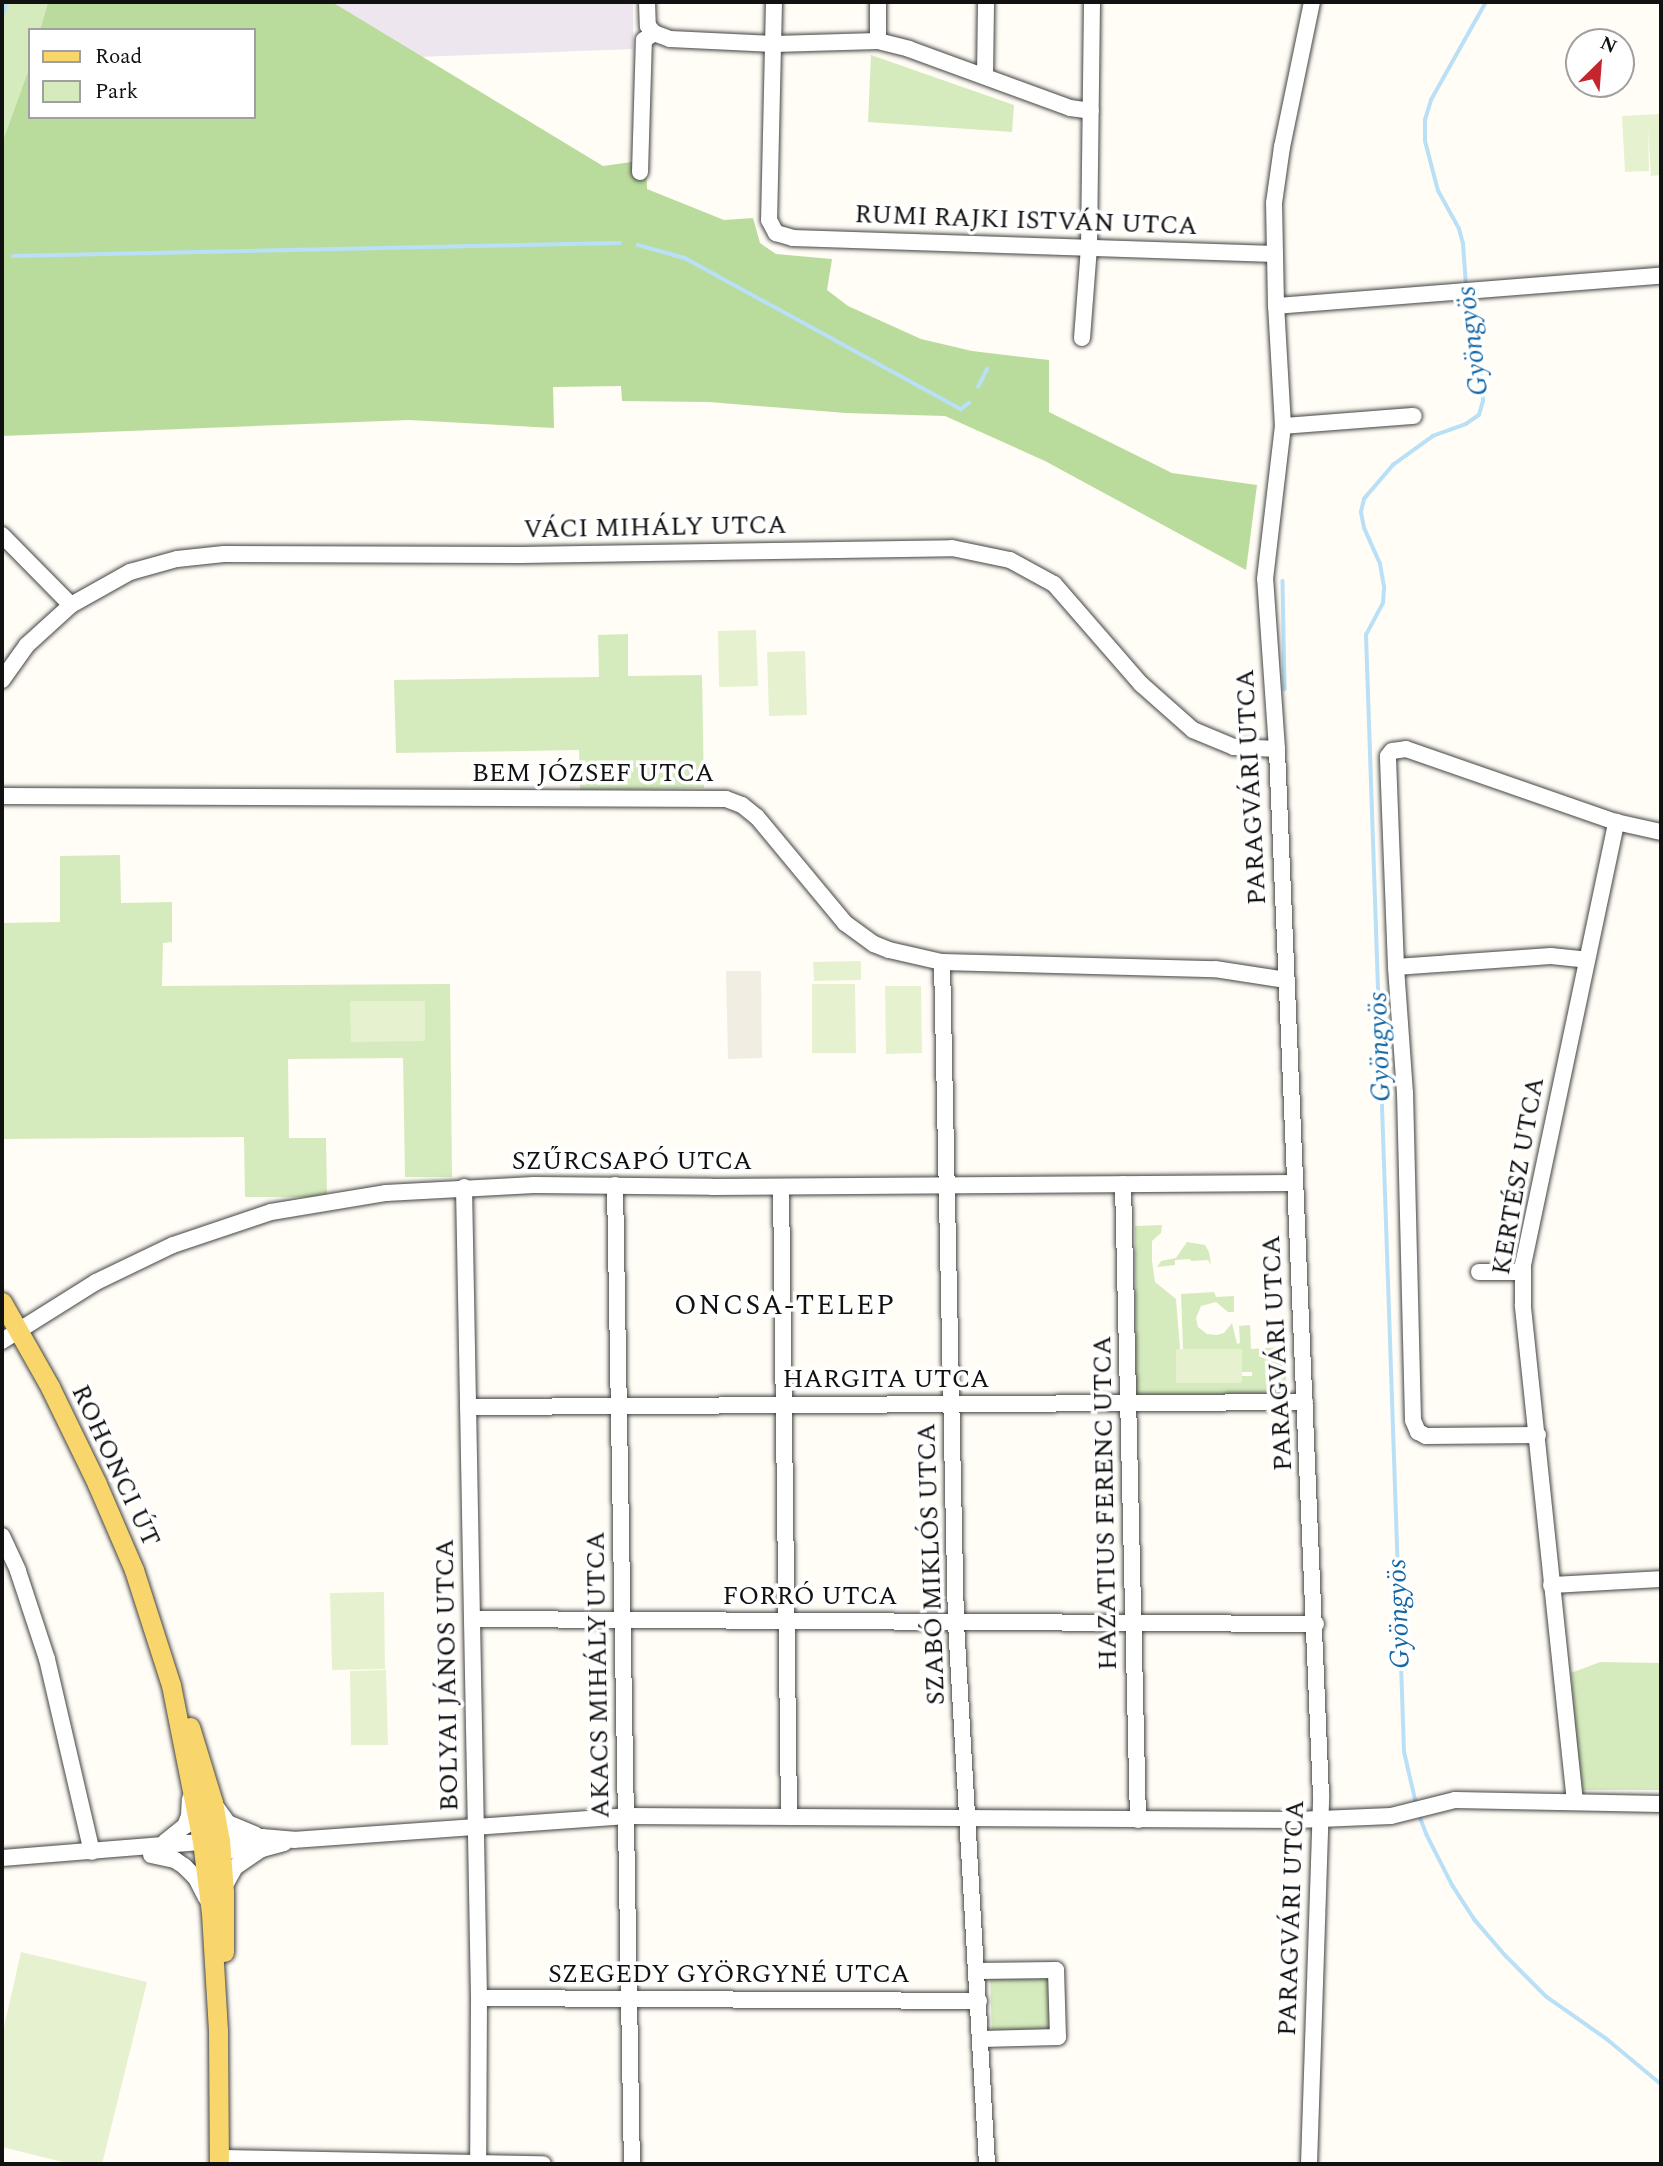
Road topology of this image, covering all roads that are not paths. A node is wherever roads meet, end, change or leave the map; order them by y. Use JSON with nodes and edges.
{"nodes":[{"id":1,"x":647,"y":2,"type":"edge"},
{"id":2,"x":774,"y":2,"type":"edge"},
{"id":3,"x":878,"y":2,"type":"edge"},
{"id":4,"x":986,"y":2,"type":"edge"},
{"id":5,"x":1091,"y":2,"type":"edge"},
{"id":6,"x":1311,"y":2,"type":"edge"},
{"id":7,"x":653,"y":33,"type":"junction"},
{"id":8,"x":878,"y":41,"type":"junction"},
{"id":9,"x":774,"y":44,"type":"junction"},
{"id":10,"x":985,"y":76,"type":"junction"},
{"id":11,"x":1091,"y":111,"type":"junction"},
{"id":12,"x":640,"y":172,"type":"dead end"},
{"id":13,"x":1089,"y":248,"type":"junction"},
{"id":14,"x":1275,"y":254,"type":"junction"},
{"id":15,"x":1661,"y":276,"type":"edge"},
{"id":16,"x":1276,"y":306,"type":"junction"},
{"id":17,"x":1082,"y":338,"type":"dead end"},
{"id":18,"x":1414,"y":416,"type":"dead end"},
{"id":19,"x":1283,"y":426,"type":"junction"},
{"id":20,"x":2,"y":535,"type":"edge"},
{"id":21,"x":71,"y":605,"type":"junction"},
{"id":22,"x":2,"y":680,"type":"edge"},
{"id":23,"x":1277,"y":749,"type":"junction"},
{"id":24,"x":2,"y":796,"type":"edge"},
{"id":25,"x":1616,"y":822,"type":"junction"},
{"id":26,"x":1661,"y":832,"type":"edge"},
{"id":27,"x":1587,"y":960,"type":"junction"},
{"id":28,"x":942,"y":962,"type":"junction"},
{"id":29,"x":1396,"y":967,"type":"junction"},
{"id":30,"x":1286,"y":980,"type":"junction"},
{"id":31,"x":1123,"y":1184,"type":"junction"},
{"id":32,"x":1295,"y":1184,"type":"junction"},
{"id":33,"x":615,"y":1185,"type":"junction"},
{"id":34,"x":947,"y":1185,"type":"junction"},
{"id":35,"x":780,"y":1186,"type":"junction"},
{"id":36,"x":464,"y":1187,"type":"junction"},
{"id":37,"x":1479,"y":1272,"type":"dead end"},
{"id":38,"x":1523,"y":1272,"type":"junction"},
{"id":39,"x":2,"y":1302,"type":"edge"},
{"id":40,"x":19,"y":1330,"type":"junction"},
{"id":41,"x":2,"y":1341,"type":"edge"},
{"id":42,"x":1305,"y":1402,"type":"junction"},
{"id":43,"x":1128,"y":1403,"type":"junction"},
{"id":44,"x":952,"y":1404,"type":"junction"},
{"id":45,"x":783,"y":1405,"type":"junction"},
{"id":46,"x":468,"y":1406,"type":"junction"},
{"id":47,"x":619,"y":1406,"type":"junction"},
{"id":48,"x":1538,"y":1435,"type":"junction"},
{"id":49,"x":2,"y":1536,"type":"edge"},
{"id":50,"x":1661,"y":1579,"type":"edge"},
{"id":51,"x":1551,"y":1585,"type":"junction"},
{"id":52,"x":472,"y":1619,"type":"junction"},
{"id":53,"x":622,"y":1620,"type":"junction"},
{"id":54,"x":786,"y":1621,"type":"junction"},
{"id":55,"x":956,"y":1623,"type":"junction"},
{"id":56,"x":1133,"y":1624,"type":"junction"},
{"id":57,"x":1316,"y":1624,"type":"junction"},
{"id":58,"x":164,"y":1658,"type":"junction"},
{"id":59,"x":183,"y":1746,"type":"junction"},
{"id":60,"x":213,"y":1802,"type":"junction"},
{"id":61,"x":1575,"y":1802,"type":"junction"},
{"id":62,"x":1661,"y":1804,"type":"edge"},
{"id":63,"x":626,"y":1816,"type":"junction"},
{"id":64,"x":789,"y":1817,"type":"junction"},
{"id":65,"x":966,"y":1817,"type":"junction"},
{"id":66,"x":1321,"y":1818,"type":"junction"},
{"id":67,"x":1138,"y":1820,"type":"junction"},
{"id":68,"x":474,"y":1827,"type":"junction"},
{"id":69,"x":262,"y":1843,"type":"junction"},
{"id":70,"x":212,"y":1846,"type":"junction"},
{"id":71,"x":155,"y":1850,"type":"junction"},
{"id":72,"x":92,"y":1852,"type":"junction"},
{"id":73,"x":2,"y":1858,"type":"edge"},
{"id":74,"x":224,"y":1887,"type":"junction"},
{"id":75,"x":211,"y":1913,"type":"junction"},
{"id":76,"x":977,"y":1971,"type":"junction"},
{"id":77,"x":479,"y":1998,"type":"junction"},
{"id":78,"x":631,"y":1998,"type":"junction"},
{"id":79,"x":979,"y":2001,"type":"junction"},
{"id":80,"x":218,"y":2030,"type":"junction"},
{"id":81,"x":981,"y":2039,"type":"junction"},
{"id":82,"x":219,"y":2161,"type":"edge"},
{"id":83,"x":478,"y":2162,"type":"junction"},
{"id":84,"x":543,"y":2164,"type":"edge"},
{"id":85,"x":632,"y":2164,"type":"edge"},
{"id":86,"x":987,"y":2164,"type":"edge"},
{"id":87,"x":1309,"y":2164,"type":"edge"}],
"edges":[{"from":1,"to":7,"type":"street"},
{"from":2,"to":9,"type":"street"},
{"from":3,"to":8,"type":"street"},
{"from":4,"to":10,"type":"street"},
{"from":5,"to":11,"type":"street"},
{"from":6,"to":14,"type":"street","name":"PARAGVÁRI UTCA"},
{"from":7,"to":9,"type":"street"},
{"from":7,"to":12,"type":"street"},
{"from":8,"to":9,"type":"street"},
{"from":8,"to":10,"type":"street"},
{"from":9,"to":13,"type":"street","name":"RUMI RAJKI ISTVÁN UTCA"},
{"from":10,"to":11,"type":"street"},
{"from":11,"to":13,"type":"street"},
{"from":13,"to":14,"type":"street","name":"RUMI RAJKI ISTVÁN UTCA"},
{"from":13,"to":17,"type":"street"},
{"from":14,"to":16,"type":"street","name":"PARAGVÁRI UTCA"},
{"from":15,"to":16,"type":"street"},
{"from":16,"to":19,"type":"street","name":"PARAGVÁRI UTCA"},
{"from":18,"to":19,"type":"street"},
{"from":19,"to":23,"type":"street","name":"PARAGVÁRI UTCA"},
{"from":20,"to":21,"type":"street"},
{"from":21,"to":22,"type":"street","name":"VÁCI MIHÁLY UTCA"},
{"from":21,"to":23,"type":"street","name":"VÁCI MIHÁLY UTCA"},
{"from":23,"to":30,"type":"street","name":"PARAGVÁRI UTCA"},
{"from":24,"to":28,"type":"street","name":"BEM JÓZSEF UTCA"},
{"from":25,"to":26,"type":"street"},
{"from":25,"to":27,"type":"street","name":"KERTÉSZ UTCA"},
{"from":25,"to":29,"type":"street"},
{"from":27,"to":29,"type":"street"},
{"from":27,"to":38,"type":"street","name":"KERTÉSZ UTCA"},
{"from":28,"to":30,"type":"street","name":"BEM JÓZSEF UTCA"},
{"from":28,"to":34,"type":"street","name":"SZABÓ MIKLÓS UTCA"},
{"from":29,"to":48,"type":"street"},
{"from":30,"to":32,"type":"street","name":"PARAGVÁRI UTCA"},
{"from":31,"to":32,"type":"street","name":"SZŰRCSAPÓ UTCA"},
{"from":31,"to":34,"type":"street","name":"SZŰRCSAPÓ UTCA"},
{"from":31,"to":43,"type":"street","name":"HAZATIUS FERENC UTCA"},
{"from":32,"to":42,"type":"street","name":"PARAGVÁRI UTCA"},
{"from":33,"to":35,"type":"street","name":"SZŰRCSAPÓ UTCA"},
{"from":33,"to":36,"type":"street","name":"SZŰRCSAPÓ UTCA"},
{"from":33,"to":47,"type":"street","name":"AKACS MIHÁLY UTCA"},
{"from":34,"to":35,"type":"street","name":"SZŰRCSAPÓ UTCA"},
{"from":34,"to":44,"type":"street","name":"SZABÓ MIKLÓS UTCA"},
{"from":35,"to":45,"type":"street"},
{"from":36,"to":40,"type":"street","name":"SZŰRCSAPÓ UTCA"},
{"from":36,"to":46,"type":"street","name":"BOLYAI JÁNOS UTCA"},
{"from":37,"to":38,"type":"street"},
{"from":38,"to":48,"type":"street","name":"KERTÉSZ UTCA"},
{"from":39,"to":40,"type":"main road","name":"ROHONCI ÚT"},
{"from":40,"to":41,"type":"street","name":"SZŰRCSAPÓ UTCA"},
{"from":40,"to":58,"type":"main road","name":"ROHONCI ÚT"},
{"from":42,"to":43,"type":"street","name":"HARGITA UTCA"},
{"from":42,"to":57,"type":"street","name":"PARAGVÁRI UTCA"},
{"from":43,"to":44,"type":"street","name":"HARGITA UTCA"},
{"from":43,"to":56,"type":"street","name":"HAZATIUS FERENC UTCA"},
{"from":44,"to":45,"type":"street","name":"HARGITA UTCA"},
{"from":44,"to":55,"type":"street","name":"SZABÓ MIKLÓS UTCA"},
{"from":45,"to":47,"type":"street","name":"HARGITA UTCA"},
{"from":45,"to":54,"type":"street"},
{"from":46,"to":47,"type":"street","name":"HARGITA UTCA"},
{"from":46,"to":52,"type":"street","name":"BOLYAI JÁNOS UTCA"},
{"from":47,"to":53,"type":"street","name":"AKACS MIHÁLY UTCA"},
{"from":48,"to":51,"type":"street","name":"KERTÉSZ UTCA"},
{"from":49,"to":72,"type":"street"},
{"from":50,"to":51,"type":"street"},
{"from":51,"to":61,"type":"street","name":"KERTÉSZ UTCA"},
{"from":52,"to":53,"type":"street","name":"FORRÓ UTCA"},
{"from":52,"to":68,"type":"street","name":"BOLYAI JÁNOS UTCA"},
{"from":53,"to":54,"type":"street","name":"FORRÓ UTCA"},
{"from":53,"to":63,"type":"street","name":"AKACS MIHÁLY UTCA"},
{"from":54,"to":55,"type":"street","name":"FORRÓ UTCA"},
{"from":54,"to":64,"type":"street"},
{"from":55,"to":56,"type":"street","name":"FORRÓ UTCA"},
{"from":55,"to":65,"type":"street","name":"SZABÓ MIKLÓS UTCA"},
{"from":56,"to":57,"type":"street","name":"FORRÓ UTCA"},
{"from":56,"to":67,"type":"street","name":"HAZATIUS FERENC UTCA"},
{"from":57,"to":66,"type":"street","name":"PARAGVÁRI UTCA"},
{"from":58,"to":59,"type":"main road","name":"ROHONCI ÚT"},
{"from":58,"to":60,"type":"main road","name":"ROHONCI ÚT"},
{"from":59,"to":70,"type":"main road","name":"ROHONCI ÚT"},
{"from":59,"to":71,"type":"street"},
{"from":60,"to":69,"type":"street"},
{"from":60,"to":70,"type":"main road","name":"ROHONCI ÚT"},
{"from":61,"to":62,"type":"street"},
{"from":61,"to":66,"type":"street"},
{"from":63,"to":64,"type":"street"},
{"from":63,"to":68,"type":"street"},
{"from":63,"to":78,"type":"street","name":"AKACS MIHÁLY UTCA"},
{"from":64,"to":65,"type":"street"},
{"from":65,"to":67,"type":"street"},
{"from":65,"to":76,"type":"street","name":"SZABÓ MIKLÓS UTCA"},
{"from":66,"to":67,"type":"street"},
{"from":66,"to":87,"type":"street","name":"PARAGVÁRI UTCA"},
{"from":68,"to":69,"type":"street"},
{"from":68,"to":77,"type":"street","name":"BOLYAI JÁNOS UTCA"},
{"from":69,"to":70,"type":"street"},
{"from":69,"to":74,"type":"street"},
{"from":70,"to":71,"type":"street"},
{"from":70,"to":74,"type":"main road","name":"ROHONCI ÚT"},
{"from":70,"to":75,"type":"main road","name":"ROHONCI ÚT"},
{"from":71,"to":72,"type":"street"},
{"from":71,"to":75,"type":"street"},
{"from":72,"to":73,"type":"street"},
{"from":74,"to":80,"type":"main road","name":"ROHONCI ÚT"},
{"from":75,"to":80,"type":"main road","name":"ROHONCI ÚT"},
{"from":76,"to":79,"type":"street","name":"SZABÓ MIKLÓS UTCA"},
{"from":76,"to":81,"type":"street"},
{"from":77,"to":78,"type":"street","name":"SZEGEDY GYÖRGYNÉ UTCA"},
{"from":77,"to":83,"type":"street","name":"BOLYAI JÁNOS UTCA"},
{"from":78,"to":79,"type":"street","name":"SZEGEDY GYÖRGYNÉ UTCA"},
{"from":78,"to":85,"type":"street","name":"AKACS MIHÁLY UTCA"},
{"from":79,"to":81,"type":"street","name":"SZABÓ MIKLÓS UTCA"},
{"from":80,"to":82,"type":"main road","name":"ROHONCI ÚT"},
{"from":81,"to":86,"type":"street","name":"SZABÓ MIKLÓS UTCA"},
{"from":82,"to":83,"type":"street"},
{"from":83,"to":84,"type":"street"}]}
